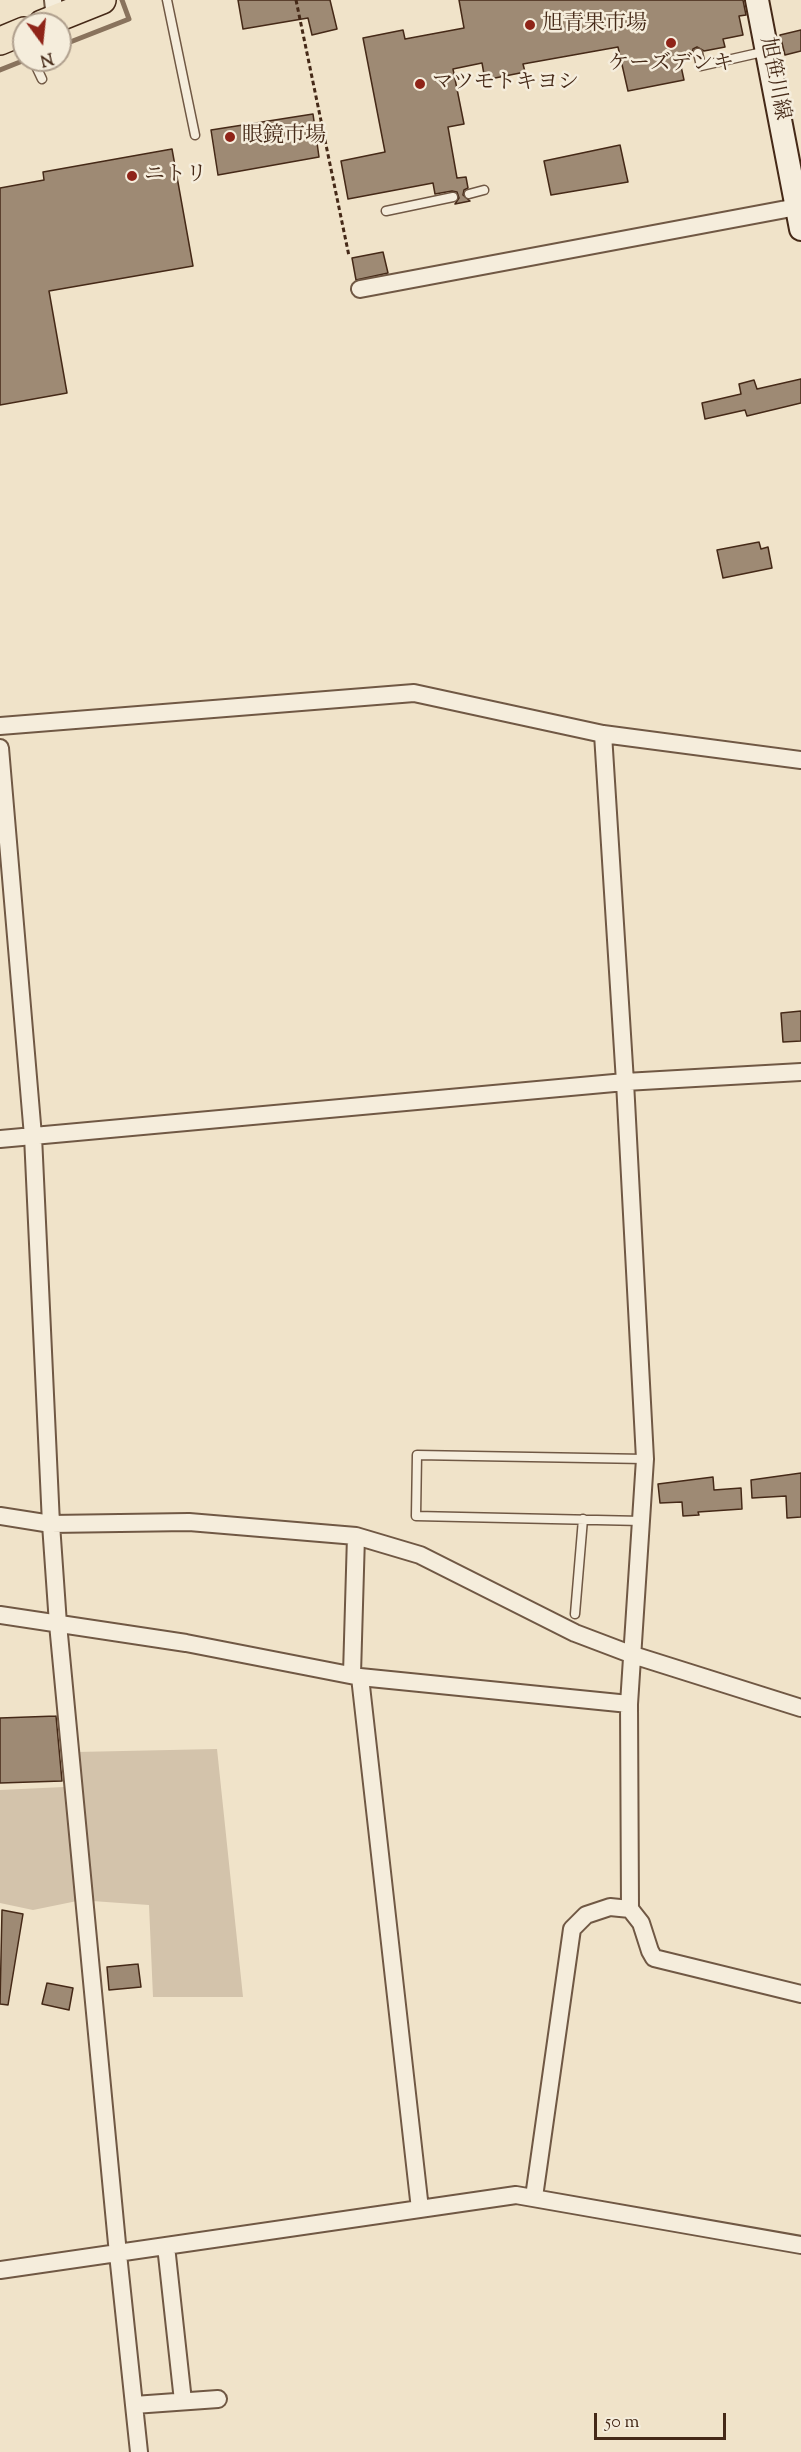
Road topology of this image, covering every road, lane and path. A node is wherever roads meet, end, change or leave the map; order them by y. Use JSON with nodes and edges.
{"nodes":[{"id":1,"x":102,"y":0,"type":"edge"},
{"id":2,"x":167,"y":0,"type":"edge"},
{"id":3,"x":296,"y":0,"type":"edge"},
{"id":4,"x":757,"y":0,"type":"edge"},
{"id":5,"x":70,"y":12,"type":"edge"},
{"id":6,"x":767,"y":51,"type":"junction"},
{"id":7,"x":698,"y":53,"type":"dead end"},
{"id":8,"x":39,"y":72,"type":"edge"},
{"id":9,"x":41,"y":76,"type":"dead end"},
{"id":10,"x":195,"y":135,"type":"dead end"},
{"id":11,"x":484,"y":190,"type":"dead end"},
{"id":12,"x":469,"y":194,"type":"dead end"},
{"id":13,"x":453,"y":197,"type":"dead end"},
{"id":14,"x":797,"y":207,"type":"junction"},
{"id":15,"x":386,"y":211,"type":"dead end"},
{"id":16,"x":801,"y":229,"type":"edge"},
{"id":17,"x":349,"y":256,"type":"dead end"},
{"id":18,"x":360,"y":289,"type":"dead end"},
{"id":19,"x":0,"y":726,"type":"edge"},
{"id":20,"x":603,"y":734,"type":"junction"},
{"id":21,"x":0,"y":748,"type":"edge"},
{"id":22,"x":801,"y":760,"type":"edge"},
{"id":23,"x":801,"y":1072,"type":"edge"},
{"id":24,"x":625,"y":1082,"type":"junction"},
{"id":25,"x":33,"y":1136,"type":"junction"},
{"id":26,"x":0,"y":1138,"type":"edge"},
{"id":27,"x":645,"y":1460,"type":"junction"},
{"id":28,"x":0,"y":1516,"type":"edge"},
{"id":29,"x":583,"y":1520,"type":"junction"},
{"id":30,"x":642,"y":1521,"type":"junction"},
{"id":31,"x":51,"y":1524,"type":"junction"},
{"id":32,"x":356,"y":1536,"type":"junction"},
{"id":33,"x":575,"y":1614,"type":"dead end"},
{"id":34,"x":0,"y":1615,"type":"edge"},
{"id":35,"x":58,"y":1624,"type":"junction"},
{"id":36,"x":633,"y":1655,"type":"junction"},
{"id":37,"x":356,"y":1675,"type":"junction"},
{"id":38,"x":628,"y":1704,"type":"junction"},
{"id":39,"x":801,"y":1708,"type":"edge"},
{"id":40,"x":630,"y":1909,"type":"junction"},
{"id":41,"x":801,"y":1994,"type":"edge"},
{"id":42,"x":534,"y":2197,"type":"junction"},
{"id":43,"x":420,"y":2209,"type":"junction"},
{"id":44,"x":801,"y":2245,"type":"edge"},
{"id":45,"x":166,"y":2246,"type":"junction"},
{"id":46,"x":118,"y":2254,"type":"junction"},
{"id":47,"x":0,"y":2270,"type":"edge"},
{"id":48,"x":218,"y":2399,"type":"dead end"},
{"id":49,"x":183,"y":2401,"type":"junction"},
{"id":50,"x":134,"y":2405,"type":"junction"},
{"id":51,"x":139,"y":2452,"type":"edge"}],
"edges":[{"from":1,"to":5,"type":"highway"},
{"from":2,"to":10,"type":"lane"},
{"from":3,"to":17,"type":"path"},
{"from":4,"to":6,"type":"main road","name":"旭笹川線"},
{"from":6,"to":7,"type":"lane"},
{"from":6,"to":14,"type":"main road","name":"旭笹川線"},
{"from":8,"to":9,"type":"lane"},
{"from":11,"to":12,"type":"lane"},
{"from":13,"to":15,"type":"lane"},
{"from":14,"to":16,"type":"main road","name":"旭笹川線"},
{"from":14,"to":18,"type":"street"},
{"from":19,"to":20,"type":"street"},
{"from":20,"to":22,"type":"street"},
{"from":20,"to":24,"type":"street"},
{"from":21,"to":25,"type":"street"},
{"from":23,"to":24,"type":"street"},
{"from":24,"to":25,"type":"street"},
{"from":24,"to":27,"type":"street"},
{"from":25,"to":26,"type":"street"},
{"from":25,"to":31,"type":"street"},
{"from":27,"to":29,"type":"lane"},
{"from":27,"to":30,"type":"street"},
{"from":28,"to":31,"type":"street"},
{"from":29,"to":30,"type":"lane"},
{"from":29,"to":33,"type":"lane"},
{"from":30,"to":36,"type":"street"},
{"from":31,"to":32,"type":"street"},
{"from":31,"to":35,"type":"street"},
{"from":32,"to":36,"type":"street"},
{"from":32,"to":37,"type":"street"},
{"from":34,"to":35,"type":"street"},
{"from":35,"to":37,"type":"street"},
{"from":35,"to":46,"type":"street"},
{"from":36,"to":38,"type":"street"},
{"from":36,"to":39,"type":"street"},
{"from":37,"to":38,"type":"street"},
{"from":37,"to":43,"type":"street"},
{"from":38,"to":40,"type":"street"},
{"from":40,"to":41,"type":"street"},
{"from":40,"to":42,"type":"street"},
{"from":42,"to":43,"type":"street"},
{"from":42,"to":44,"type":"street"},
{"from":43,"to":45,"type":"street"},
{"from":45,"to":46,"type":"street"},
{"from":45,"to":49,"type":"street"},
{"from":46,"to":47,"type":"street"},
{"from":46,"to":50,"type":"street"},
{"from":48,"to":49,"type":"street"},
{"from":49,"to":50,"type":"street"},
{"from":50,"to":51,"type":"street"}]}
